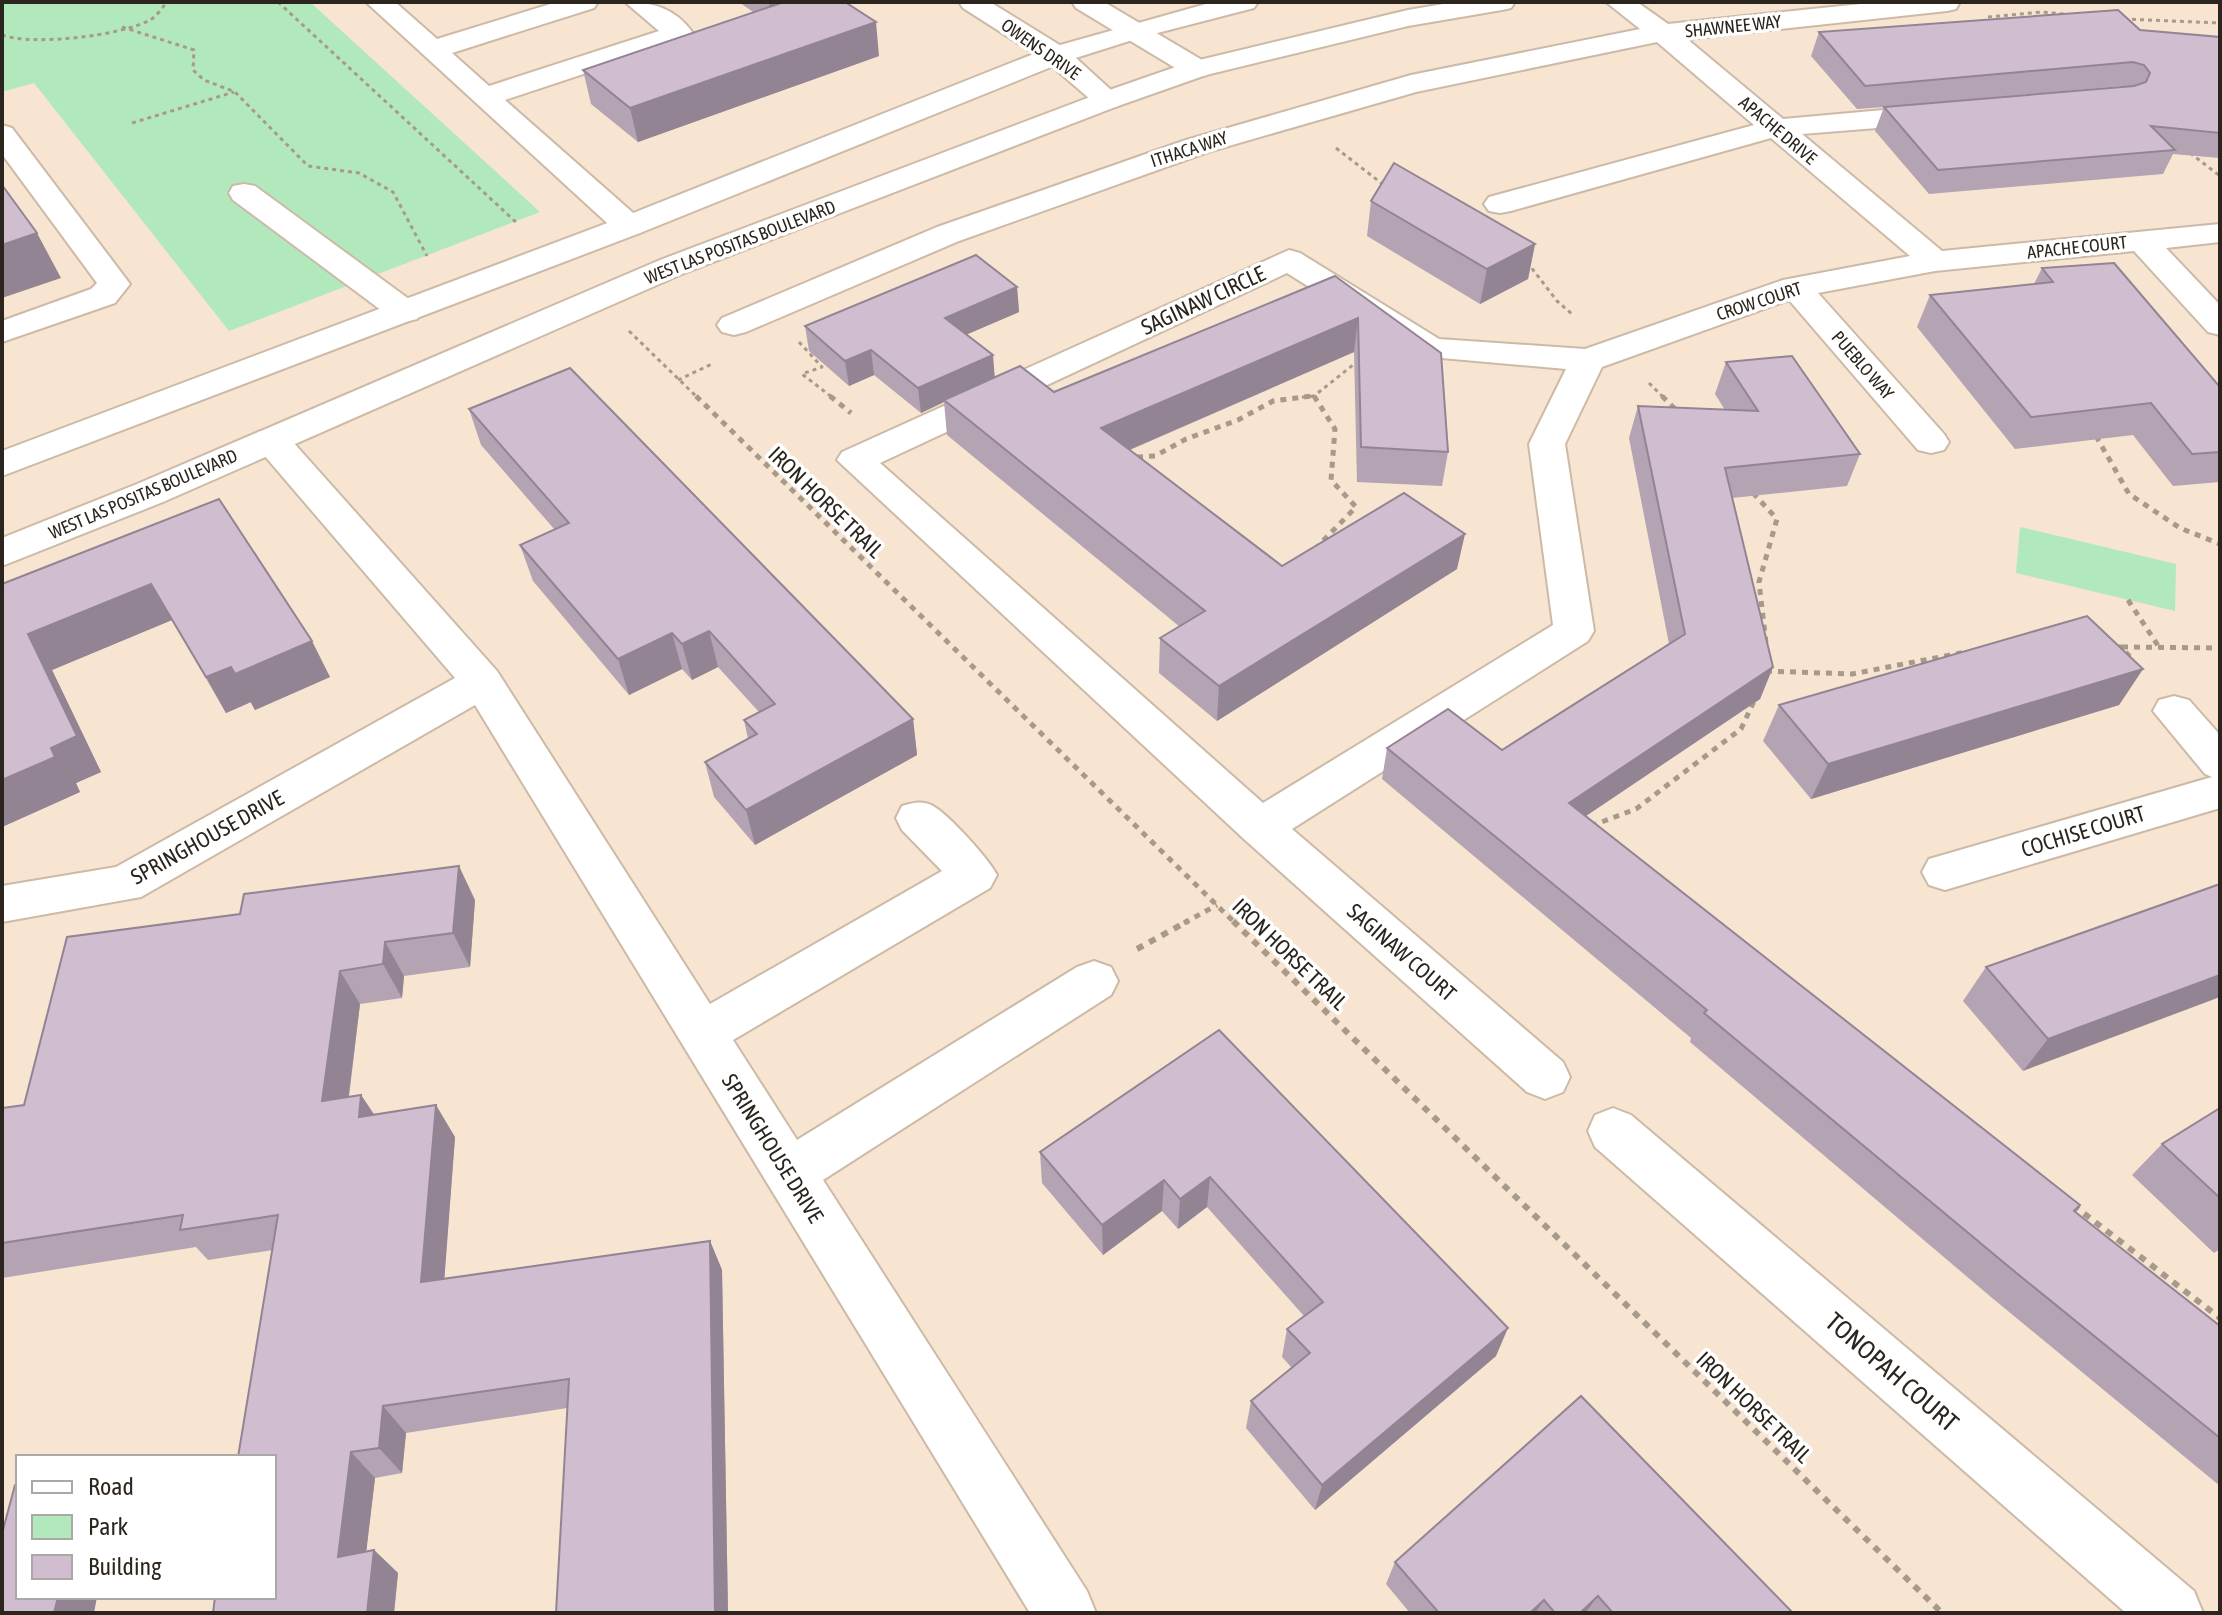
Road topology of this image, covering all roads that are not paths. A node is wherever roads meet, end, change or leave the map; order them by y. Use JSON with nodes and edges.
{"nodes":[{"id":1,"x":379,"y":2,"type":"edge"},
{"id":2,"x":585,"y":2,"type":"edge"},
{"id":3,"x":638,"y":2,"type":"edge"},
{"id":4,"x":972,"y":2,"type":"edge"},
{"id":5,"x":1085,"y":2,"type":"edge"},
{"id":6,"x":1245,"y":2,"type":"edge"},
{"id":7,"x":1502,"y":2,"type":"edge"},
{"id":8,"x":1619,"y":2,"type":"edge"},
{"id":9,"x":1947,"y":3,"type":"edge"},
{"id":10,"x":1132,"y":31,"type":"junction"},
{"id":11,"x":1663,"y":33,"type":"junction"},
{"id":12,"x":432,"y":50,"type":"junction"},
{"id":13,"x":1056,"y":55,"type":"junction"},
{"id":14,"x":1197,"y":69,"type":"junction"},
{"id":15,"x":484,"y":97,"type":"junction"},
{"id":16,"x":1108,"y":100,"type":"junction"},
{"id":17,"x":1964,"y":112,"type":"edge"},
{"id":18,"x":1775,"y":128,"type":"junction"},
{"id":19,"x":2,"y":134,"type":"edge"},
{"id":20,"x":244,"y":193,"type":"dead end"},
{"id":21,"x":1500,"y":204,"type":"dead end"},
{"id":22,"x":629,"y":226,"type":"junction"},
{"id":23,"x":2220,"y":233,"type":"edge"},
{"id":24,"x":2142,"y":241,"type":"junction"},
{"id":25,"x":1935,"y":261,"type":"junction"},
{"id":26,"x":1795,"y":287,"type":"junction"},
{"id":27,"x":405,"y":312,"type":"junction"},
{"id":28,"x":734,"y":325,"type":"dead end"},
{"id":29,"x":2220,"y":325,"type":"edge"},
{"id":30,"x":2,"y":332,"type":"edge"},
{"id":31,"x":1602,"y":355,"type":"junction"},
{"id":32,"x":271,"y":440,"type":"junction"},
{"id":33,"x":1931,"y":442,"type":"dead end"},
{"id":34,"x":2,"y":464,"type":"edge"},
{"id":35,"x":2,"y":553,"type":"edge"},
{"id":36,"x":482,"y":682,"type":"junction"},
{"id":37,"x":2174,"y":711,"type":"road end"},
{"id":38,"x":2220,"y":763,"type":"edge"},
{"id":39,"x":2220,"y":791,"type":"edge"},
{"id":40,"x":918,"y":818,"type":"dead end"},
{"id":41,"x":1260,"y":827,"type":"junction"},
{"id":42,"x":1945,"y":872,"type":"dead end"},
{"id":43,"x":5,"y":913,"type":"edge"},
{"id":44,"x":1094,"y":981,"type":"road end"},
{"id":45,"x":702,"y":1033,"type":"junction"},
{"id":46,"x":1545,"y":1077,"type":"dead end"},
{"id":47,"x":1613,"y":1131,"type":"dead end"},
{"id":48,"x":789,"y":1173,"type":"junction"},
{"id":49,"x":1065,"y":1613,"type":"edge"},
{"id":50,"x":2172,"y":1613,"type":"edge"}],
"edges":[{"from":1,"to":12,"type":"street"},
{"from":2,"to":12,"type":"street"},
{"from":3,"to":15,"type":"street"},
{"from":4,"to":13,"type":"street","name":"OWENS DRIVE"},
{"from":5,"to":10,"type":"street"},
{"from":6,"to":10,"type":"street"},
{"from":7,"to":14,"type":"street","name":"WEST LAS POSITAS BOULEVARD"},
{"from":8,"to":11,"type":"street","name":"APACHE DRIVE"},
{"from":9,"to":11,"type":"street","name":"SHAWNEE WAY"},
{"from":10,"to":13,"type":"street"},
{"from":10,"to":14,"type":"street"},
{"from":11,"to":18,"type":"street","name":"APACHE DRIVE"},
{"from":11,"to":28,"type":"street","name":"ITHACA WAY"},
{"from":12,"to":15,"type":"street"},
{"from":13,"to":16,"type":"street","name":"OWENS DRIVE"},
{"from":13,"to":22,"type":"street"},
{"from":14,"to":16,"type":"street","name":"WEST LAS POSITAS BOULEVARD"},
{"from":15,"to":22,"type":"street"},
{"from":16,"to":32,"type":"street","name":"WEST LAS POSITAS BOULEVARD"},
{"from":17,"to":18,"type":"street"},
{"from":18,"to":21,"type":"street"},
{"from":18,"to":25,"type":"street","name":"APACHE DRIVE"},
{"from":19,"to":30,"type":"street"},
{"from":20,"to":27,"type":"street"},
{"from":22,"to":27,"type":"street"},
{"from":23,"to":24,"type":"street","name":"APACHE COURT"},
{"from":24,"to":25,"type":"street","name":"APACHE COURT"},
{"from":24,"to":29,"type":"street"},
{"from":25,"to":26,"type":"street","name":"CROW COURT"},
{"from":26,"to":31,"type":"street","name":"CROW COURT"},
{"from":26,"to":33,"type":"street","name":"PUEBLO WAY"},
{"from":27,"to":34,"type":"street"},
{"from":31,"to":41,"type":"street"},
{"from":31,"to":41,"type":"street","name":"SAGINAW CIRCLE"},
{"from":32,"to":35,"type":"street","name":"WEST LAS POSITAS BOULEVARD"},
{"from":32,"to":36,"type":"street","name":"SPRINGHOUSE DRIVE"},
{"from":36,"to":43,"type":"street","name":"SPRINGHOUSE DRIVE"},
{"from":36,"to":45,"type":"street","name":"SPRINGHOUSE DRIVE"},
{"from":37,"to":38,"type":"street"},
{"from":39,"to":42,"type":"street","name":"COCHISE COURT"},
{"from":40,"to":45,"type":"street"},
{"from":41,"to":46,"type":"street","name":"SAGINAW COURT"},
{"from":44,"to":48,"type":"street"},
{"from":45,"to":48,"type":"street","name":"SPRINGHOUSE DRIVE"},
{"from":47,"to":50,"type":"street","name":"TONOPAH COURT"},
{"from":48,"to":49,"type":"street","name":"SPRINGHOUSE DRIVE"}]}
